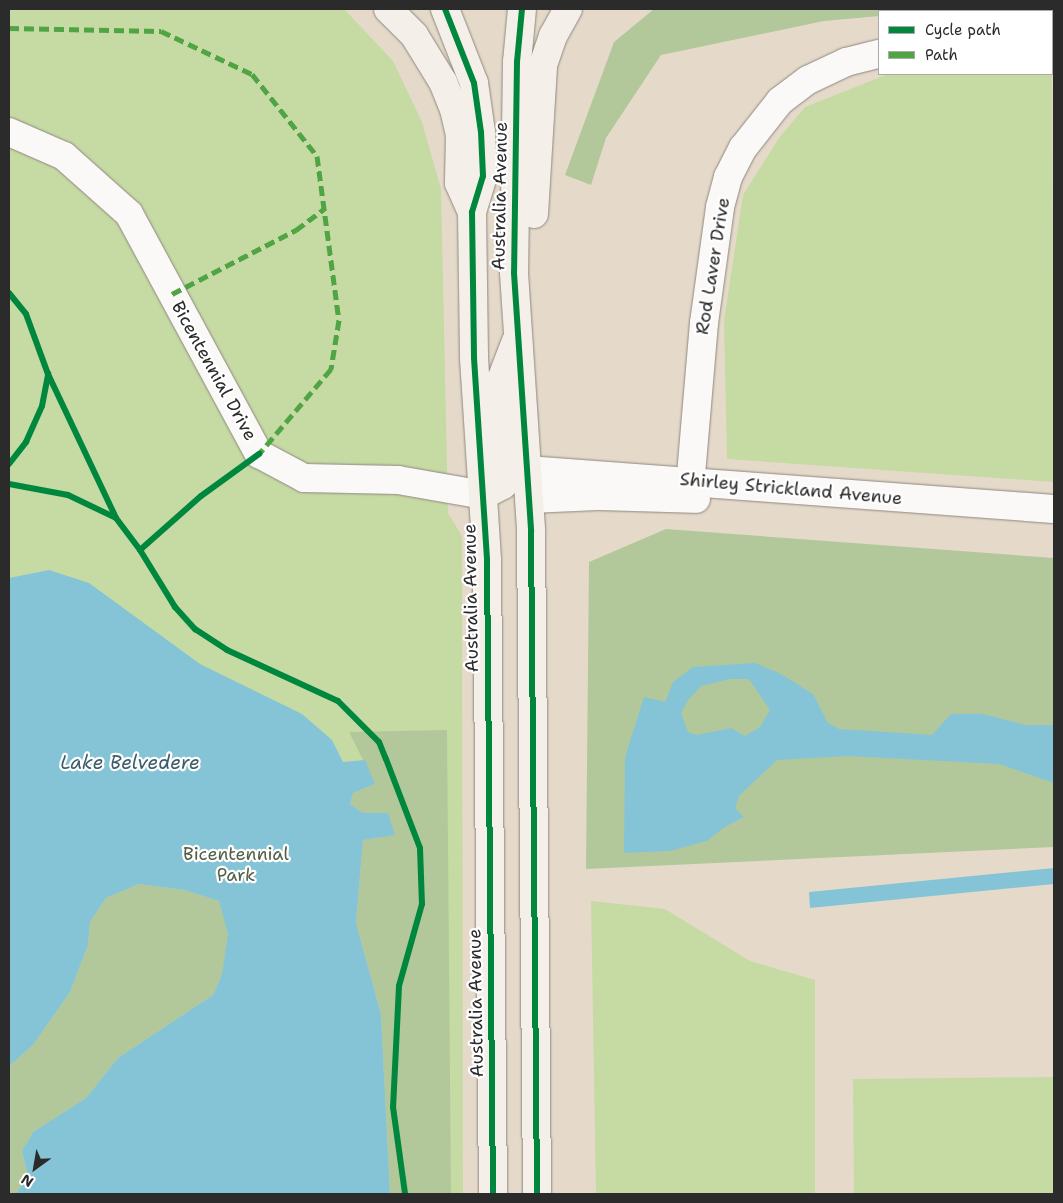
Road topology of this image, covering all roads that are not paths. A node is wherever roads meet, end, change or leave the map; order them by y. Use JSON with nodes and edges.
{"nodes":[{"id":1,"x":388,"y":9,"type":"edge"},
{"id":2,"x":445,"y":9,"type":"edge"},
{"id":3,"x":522,"y":9,"type":"edge"},
{"id":4,"x":568,"y":9,"type":"edge"},
{"id":5,"x":878,"y":54,"type":"edge"},
{"id":6,"x":9,"y":132,"type":"edge"},
{"id":7,"x":472,"y":212,"type":"junction"},
{"id":8,"x":519,"y":326,"type":"junction"},
{"id":9,"x":527,"y":470,"type":"junction"},
{"id":10,"x":689,"y":489,"type":"junction"},
{"id":11,"x":484,"y":495,"type":"junction"},
{"id":12,"x":530,"y":499,"type":"junction"},
{"id":13,"x":1054,"y":510,"type":"edge"},
{"id":14,"x":1054,"y":529,"type":"edge"},
{"id":15,"x":493,"y":1194,"type":"edge"},
{"id":16,"x":537,"y":1194,"type":"edge"}],
"edges":[{"from":1,"to":7,"type":"main road"},
{"from":2,"to":7,"type":"main road","name":"Australia Avenue"},
{"from":3,"to":8,"type":"main road","name":"Australia Avenue"},
{"from":4,"to":8,"type":"main road"},
{"from":5,"to":10,"type":"street","name":"Rod Laver Drive"},
{"from":6,"to":11,"type":"street","name":"Bicentennial Drive"},
{"from":7,"to":11,"type":"main road","name":"Australia Avenue"},
{"from":8,"to":9,"type":"main road","name":"Australia Avenue"},
{"from":8,"to":11,"type":"main road"},
{"from":9,"to":10,"type":"street","name":"Shirley Strickland Avenue"},
{"from":9,"to":12,"type":"main road","name":"Australia Avenue"},
{"from":10,"to":12,"type":"street","name":"Shirley Strickland Avenue"},
{"from":10,"to":13,"type":"street","name":"Shirley Strickland Avenue"},
{"from":10,"to":14,"type":"street","name":"Shirley Strickland Avenue"},
{"from":11,"to":15,"type":"main road","name":"Australia Avenue"},
{"from":12,"to":16,"type":"main road","name":"Australia Avenue"}]}
